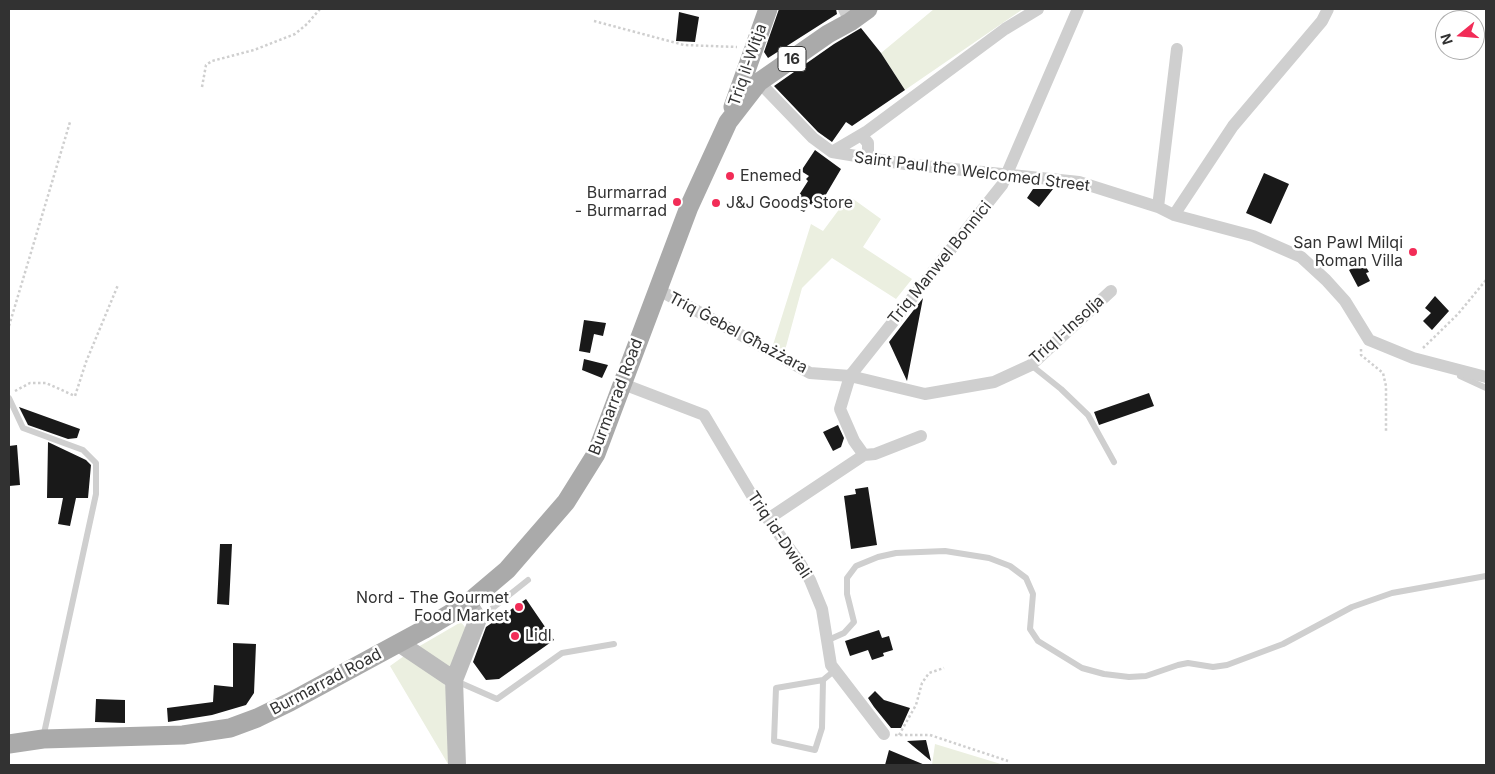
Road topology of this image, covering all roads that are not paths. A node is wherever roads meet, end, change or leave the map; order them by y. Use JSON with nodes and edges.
{"nodes":[{"id":1,"x":768,"y":9,"type":"edge"},
{"id":2,"x":868,"y":9,"type":"edge"},
{"id":3,"x":1038,"y":9,"type":"edge"},
{"id":4,"x":1078,"y":9,"type":"edge"},
{"id":5,"x":1328,"y":9,"type":"edge"},
{"id":6,"x":847,"y":16,"type":"edge"},
{"id":7,"x":1177,"y":49,"type":"dead end"},
{"id":8,"x":758,"y":82,"type":"junction"},
{"id":9,"x":728,"y":122,"type":"junction"},
{"id":10,"x":861,"y":135,"type":"junction"},
{"id":11,"x":832,"y":152,"type":"junction"},
{"id":12,"x":868,"y":159,"type":"junction"},
{"id":13,"x":1006,"y":174,"type":"junction"},
{"id":14,"x":1158,"y":207,"type":"junction"},
{"id":15,"x":1174,"y":215,"type":"junction"},
{"id":16,"x":657,"y":290,"type":"junction"},
{"id":17,"x":1111,"y":291,"type":"dead end"},
{"id":18,"x":1435,"y":364,"type":"junction"},
{"id":19,"x":1031,"y":365,"type":"junction"},
{"id":20,"x":850,"y":376,"type":"junction"},
{"id":21,"x":1486,"y":377,"type":"edge"},
{"id":22,"x":623,"y":384,"type":"junction"},
{"id":23,"x":1486,"y":388,"type":"edge"},
{"id":24,"x":9,"y":398,"type":"edge"},
{"id":25,"x":921,"y":436,"type":"dead end"},
{"id":26,"x":864,"y":455,"type":"junction"},
{"id":27,"x":1114,"y":462,"type":"dead end"},
{"id":28,"x":768,"y":519,"type":"junction"},
{"id":29,"x":1486,"y":576,"type":"edge"},
{"id":30,"x":528,"y":580,"type":"dead end"},
{"id":31,"x":468,"y":603,"type":"junction"},
{"id":32,"x":478,"y":619,"type":"junction"},
{"id":33,"x":826,"y":641,"type":"junction"},
{"id":34,"x":399,"y":643,"type":"junction"},
{"id":35,"x":614,"y":644,"type":"dead end"},
{"id":36,"x":834,"y":671,"type":"junction"},
{"id":37,"x":454,"y":680,"type":"junction"},
{"id":38,"x":823,"y":680,"type":"junction"},
{"id":39,"x":884,"y":734,"type":"road end"},
{"id":40,"x":43,"y":739,"type":"junction"},
{"id":41,"x":9,"y":744,"type":"edge"},
{"id":42,"x":457,"y":765,"type":"edge"}],
"edges":[{"from":1,"to":9,"type":"main road","name":"Triq il-Witja","number":"16"},
{"from":2,"to":6,"type":"main road","name":"Burmarrad Road","number":"16"},
{"from":3,"to":10,"type":"street"},
{"from":4,"to":13,"type":"street","name":"Triq Manwel Bonnici"},
{"from":5,"to":15,"type":"street"},
{"from":6,"to":8,"type":"main road","name":"Burmarrad Road","number":"16"},
{"from":7,"to":14,"type":"street"},
{"from":8,"to":9,"type":"main road","name":"Burmarrad Road","number":"16"},
{"from":8,"to":11,"type":"street","name":"Saint Paul the Welcomed Street"},
{"from":9,"to":16,"type":"main road","name":"Burmarrad Road","number":"16"},
{"from":10,"to":11,"type":"street"},
{"from":10,"to":12,"type":"street"},
{"from":11,"to":12,"type":"street","name":"Saint Paul the Welcomed Street"},
{"from":12,"to":13,"type":"street","name":"Saint Paul the Welcomed Street"},
{"from":13,"to":14,"type":"street","name":"Saint Paul the Welcomed Street"},
{"from":13,"to":20,"type":"street","name":"Triq Manwel Bonnici"},
{"from":14,"to":15,"type":"street","name":"Saint Paul the Welcomed Street"},
{"from":15,"to":18,"type":"street","name":"Saint Paul the Welcomed Street"},
{"from":16,"to":20,"type":"street","name":"Triq Ġebel Għażżara"},
{"from":16,"to":22,"type":"main road","name":"Burmarrad Road","number":"16"},
{"from":17,"to":19,"type":"street","name":"Triq l-Insolja"},
{"from":18,"to":21,"type":"street"},
{"from":18,"to":23,"type":"lane"},
{"from":19,"to":20,"type":"street","name":"Triq l-Insolja"},
{"from":19,"to":27,"type":"lane"},
{"from":20,"to":26,"type":"street","name":"Triq Manwel Bonnici"},
{"from":22,"to":28,"type":"street","name":"Triq id-Dwieli"},
{"from":22,"to":31,"type":"main road","name":"Burmarrad Road","number":"16"},
{"from":24,"to":40,"type":"lane"},
{"from":25,"to":26,"type":"street"},
{"from":26,"to":28,"type":"street"},
{"from":28,"to":33,"type":"street","name":"Triq id-Dwieli"},
{"from":29,"to":33,"type":"lane"},
{"from":30,"to":32,"type":"lane"},
{"from":31,"to":32,"type":"street"},
{"from":31,"to":34,"type":"main road","name":"Burmarrad Road","number":"16"},
{"from":32,"to":37,"type":"street"},
{"from":33,"to":36,"type":"street","name":"Triq id-Dwieli"},
{"from":34,"to":37,"type":"street"},
{"from":34,"to":40,"type":"main road","name":"Burmarrad Road","number":"16"},
{"from":35,"to":37,"type":"lane"},
{"from":36,"to":38,"type":"lane"},
{"from":36,"to":39,"type":"street","name":"Triq id-Dwieli"},
{"from":37,"to":42,"type":"street"},
{"from":38,"to":38,"type":"lane"},
{"from":40,"to":41,"type":"main road","name":"Burmarrad Road","number":"16"}]}
